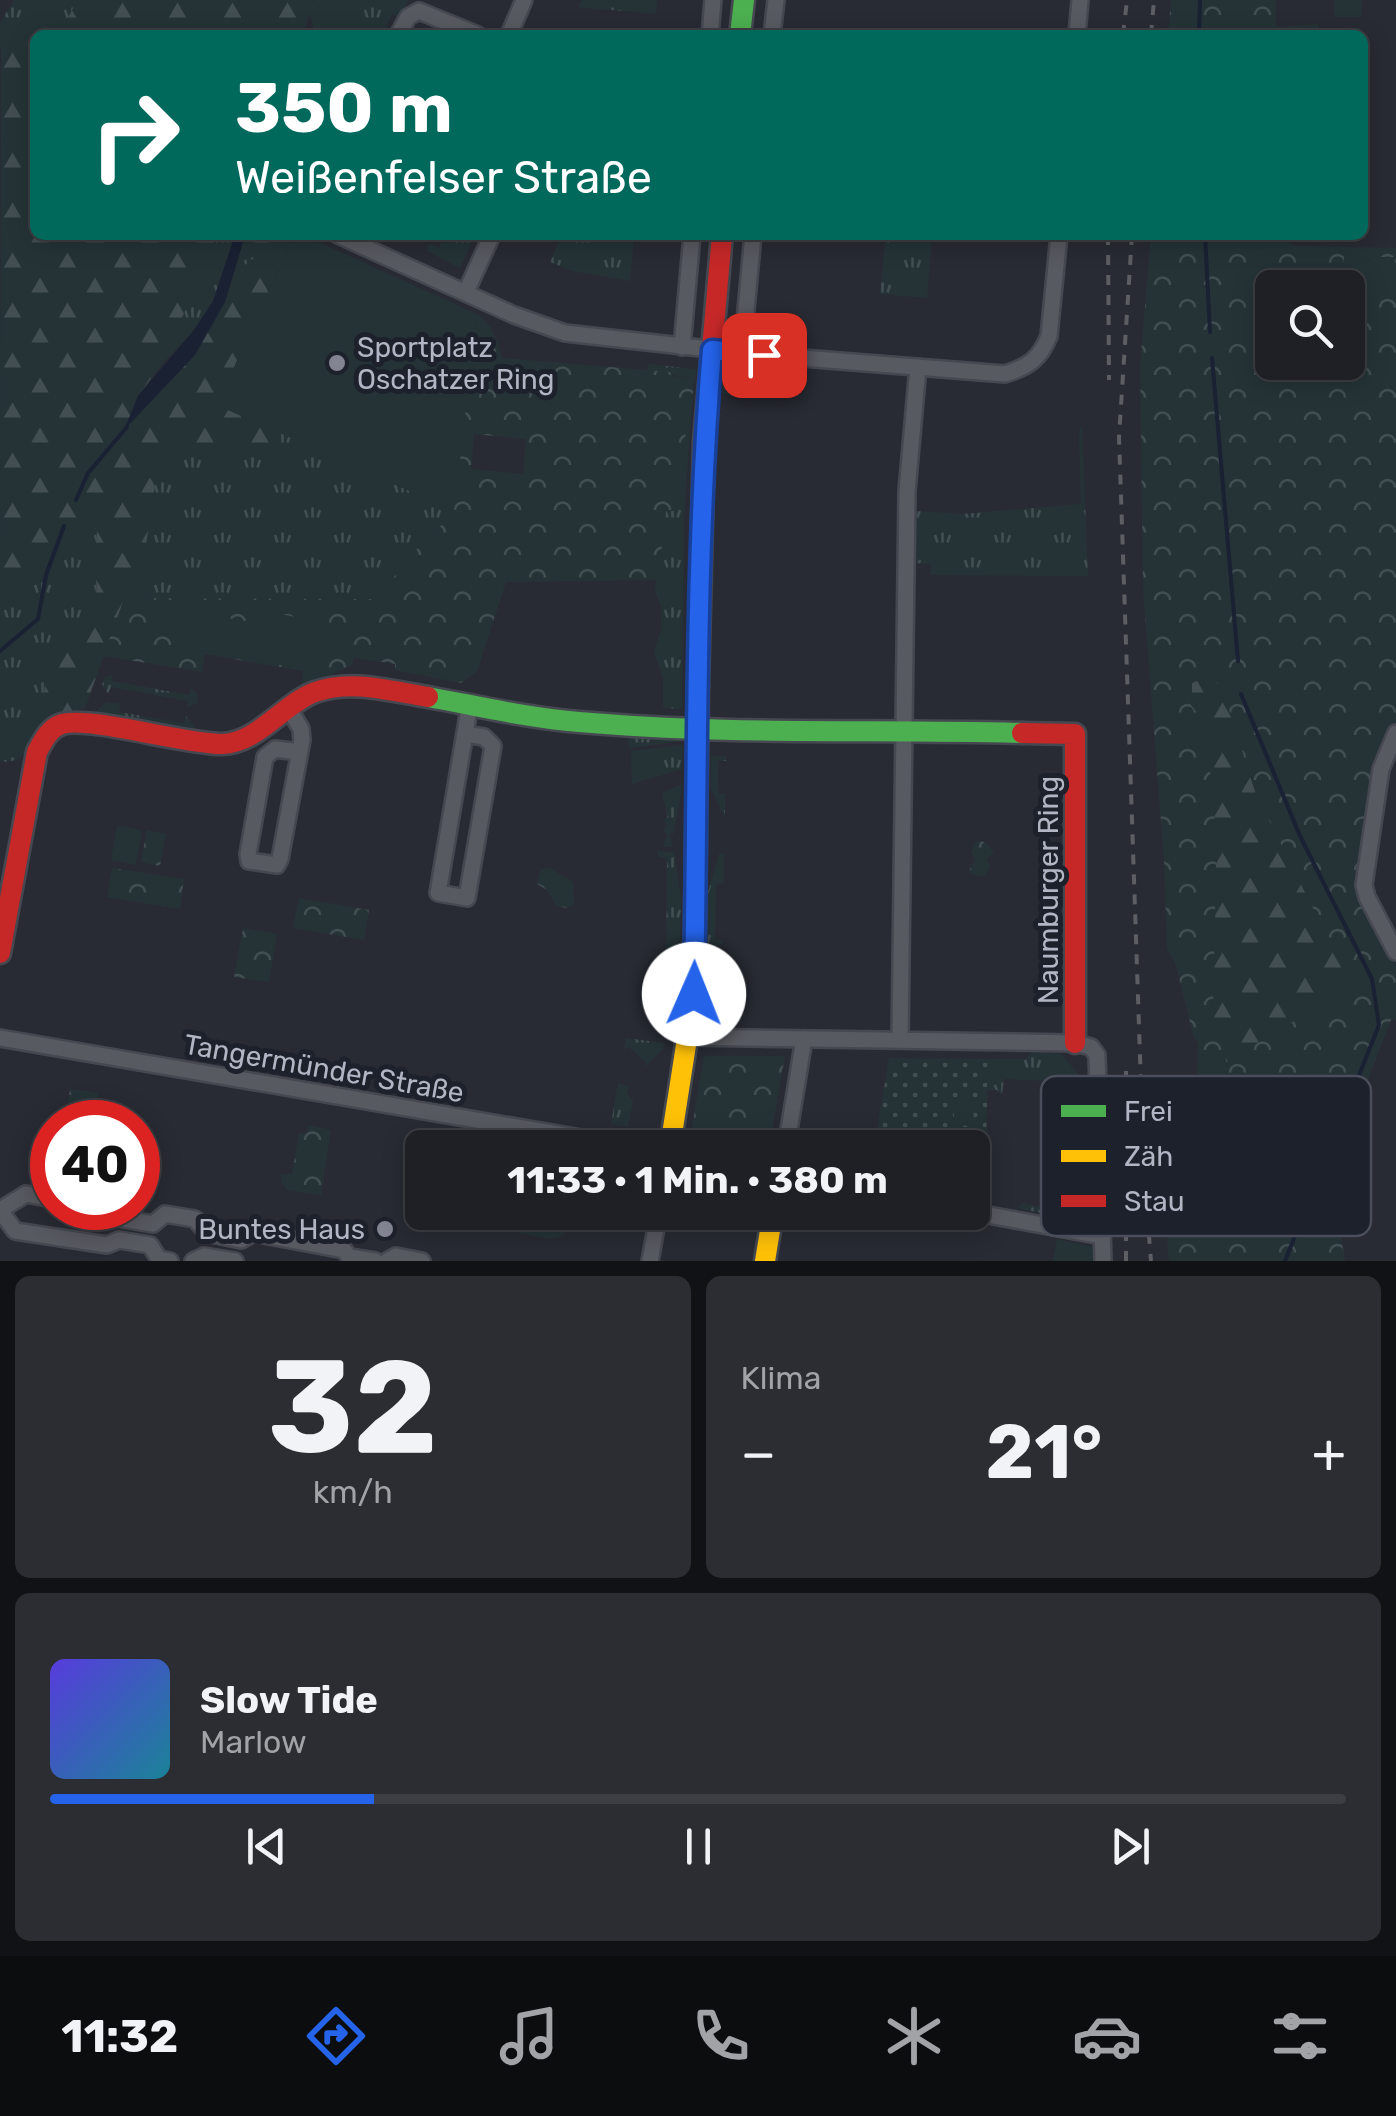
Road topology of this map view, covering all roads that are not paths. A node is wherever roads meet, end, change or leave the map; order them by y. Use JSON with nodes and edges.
{"nodes":[{"id":1,"x":524,"y":0,"type":"edge"},
{"id":2,"x":713,"y":0,"type":"edge"},
{"id":3,"x":744,"y":0,"type":"edge"},
{"id":4,"x":776,"y":0,"type":"edge"},
{"id":5,"x":1080,"y":0,"type":"edge"},
{"id":6,"x":401,"y":30,"type":"edge"},
{"id":7,"x":466,"y":30,"type":"edge"},
{"id":8,"x":511,"y":30,"type":"edge"},
{"id":9,"x":710,"y":30,"type":"edge"},
{"id":10,"x":741,"y":30,"type":"edge"},
{"id":11,"x":773,"y":30,"type":"edge"},
{"id":12,"x":1077,"y":30,"type":"edge"},
{"id":13,"x":349,"y":240,"type":"edge"},
{"id":14,"x":490,"y":240,"type":"edge"},
{"id":15,"x":692,"y":240,"type":"edge"},
{"id":16,"x":722,"y":240,"type":"edge"},
{"id":17,"x":753,"y":240,"type":"edge"},
{"id":18,"x":1059,"y":240,"type":"edge"},
{"id":19,"x":466,"y":292,"type":"junction"},
{"id":20,"x":682,"y":347,"type":"junction"},
{"id":21,"x":712,"y":350,"type":"junction"},
{"id":22,"x":742,"y":353,"type":"junction"},
{"id":23,"x":918,"y":367,"type":"junction"},
{"id":24,"x":470,"y":703,"type":"junction"},
{"id":25,"x":289,"y":709,"type":"junction"},
{"id":26,"x":697,"y":729,"type":"junction"},
{"id":27,"x":904,"y":730,"type":"junction"},
{"id":28,"x":1396,"y":732,"type":"edge"},
{"id":29,"x":465,"y":734,"type":"junction"},
{"id":30,"x":299,"y":752,"type":"junction"},
{"id":31,"x":1396,"y":952,"type":"edge"},
{"id":32,"x":0,"y":953,"type":"edge"},
{"id":33,"x":688,"y":1036,"type":"junction"},
{"id":34,"x":0,"y":1038,"type":"edge"},
{"id":35,"x":804,"y":1038,"type":"junction"},
{"id":36,"x":900,"y":1040,"type":"junction"},
{"id":37,"x":1076,"y":1043,"type":"junction"},
{"id":38,"x":1098,"y":1076,"type":"edge"},
{"id":39,"x":534,"y":1130,"type":"edge"},
{"id":40,"x":673,"y":1130,"type":"edge"},
{"id":41,"x":789,"y":1130,"type":"edge"},
{"id":42,"x":30,"y":1195,"type":"edge"},
{"id":43,"x":0,"y":1210,"type":"edge"},
{"id":44,"x":990,"y":1215,"type":"edge"},
{"id":45,"x":160,"y":1218,"type":"edge"},
{"id":46,"x":1041,"y":1225,"type":"edge"},
{"id":47,"x":656,"y":1230,"type":"edge"},
{"id":48,"x":770,"y":1230,"type":"edge"},
{"id":49,"x":1102,"y":1236,"type":"edge"},
{"id":50,"x":170,"y":1261,"type":"edge"},
{"id":51,"x":193,"y":1261,"type":"edge"},
{"id":52,"x":235,"y":1261,"type":"edge"},
{"id":53,"x":375,"y":1261,"type":"edge"},
{"id":54,"x":387,"y":1261,"type":"edge"},
{"id":55,"x":422,"y":1261,"type":"edge"},
{"id":56,"x":650,"y":1261,"type":"edge"},
{"id":57,"x":765,"y":1261,"type":"edge"},
{"id":58,"x":1103,"y":1261,"type":"edge"}],
"edges":[{"from":1,"to":8,"type":"street"},
{"from":2,"to":9,"type":"street"},
{"from":3,"to":10,"type":"street"},
{"from":4,"to":11,"type":"street"},
{"from":5,"to":12,"type":"street"},
{"from":6,"to":7,"type":"street"},
{"from":13,"to":19,"type":"street"},
{"from":14,"to":19,"type":"street"},
{"from":15,"to":20,"type":"street"},
{"from":16,"to":21,"type":"street"},
{"from":17,"to":22,"type":"street"},
{"from":18,"to":23,"type":"street"},
{"from":19,"to":20,"type":"street"},
{"from":20,"to":21,"type":"street"},
{"from":21,"to":22,"type":"street"},
{"from":21,"to":26,"type":"street"},
{"from":22,"to":23,"type":"street"},
{"from":23,"to":27,"type":"street"},
{"from":24,"to":25,"type":"street","name":"Naumburger Ring"},
{"from":24,"to":26,"type":"street","name":"Naumburger Ring"},
{"from":24,"to":29,"type":"street"},
{"from":25,"to":30,"type":"street"},
{"from":25,"to":32,"type":"street","name":"Naumburger Ring"},
{"from":26,"to":27,"type":"street","name":"Naumburger Ring"},
{"from":26,"to":33,"type":"street"},
{"from":27,"to":36,"type":"street"},
{"from":27,"to":37,"type":"street","name":"Naumburger Ring"},
{"from":28,"to":31,"type":"street"},
{"from":29,"to":29,"type":"street"},
{"from":30,"to":30,"type":"street"},
{"from":33,"to":35,"type":"street","name":"Naumburger Ring"},
{"from":33,"to":40,"type":"street"},
{"from":34,"to":39,"type":"street","name":"Tangermünder Straße"},
{"from":35,"to":36,"type":"street","name":"Naumburger Ring"},
{"from":35,"to":41,"type":"street"},
{"from":36,"to":37,"type":"street","name":"Naumburger Ring"},
{"from":37,"to":38,"type":"street"},
{"from":42,"to":43,"type":"street"},
{"from":43,"to":50,"type":"street"},
{"from":44,"to":46,"type":"street"},
{"from":45,"to":53,"type":"street"},
{"from":47,"to":56,"type":"street"},
{"from":48,"to":57,"type":"street"},
{"from":49,"to":58,"type":"street"},
{"from":51,"to":52,"type":"street"},
{"from":54,"to":55,"type":"street"}]}
